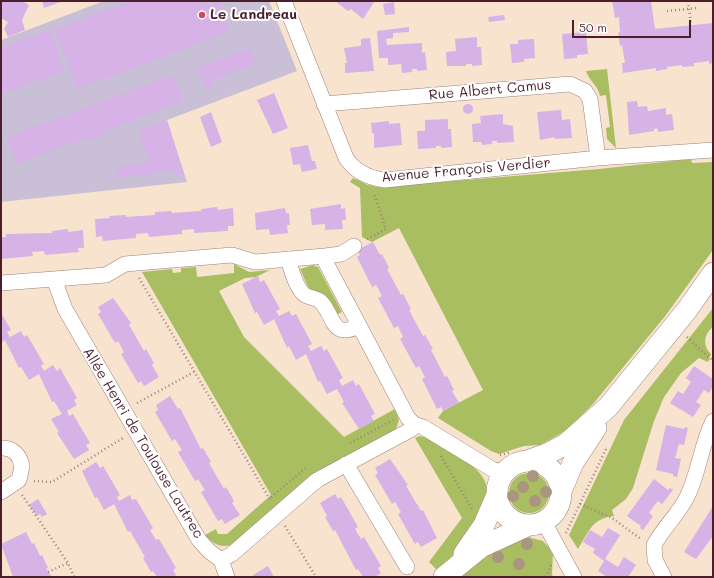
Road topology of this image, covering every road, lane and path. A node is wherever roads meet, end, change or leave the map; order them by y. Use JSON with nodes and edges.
{"nodes":[{"id":1,"x":284,"y":1,"type":"edge"},
{"id":2,"x":688,"y":1,"type":"edge"},
{"id":3,"x":697,"y":8,"type":"dead end"},
{"id":4,"x":689,"y":9,"type":"junction"},
{"id":5,"x":667,"y":11,"type":"dead end"},
{"id":6,"x":691,"y":24,"type":"dead end"},
{"id":7,"x":324,"y":104,"type":"junction"},
{"id":8,"x":713,"y":150,"type":"edge"},
{"id":9,"x":598,"y":158,"type":"junction"},
{"id":10,"x":368,"y":176,"type":"junction"},
{"id":11,"x":354,"y":246,"type":"joint"},
{"id":12,"x":325,"y":256,"type":"junction"},
{"id":13,"x":289,"y":259,"type":"junction"},
{"id":14,"x":131,"y":263,"type":"junction"},
{"id":15,"x":713,"y":273,"type":"edge"},
{"id":16,"x":54,"y":279,"type":"junction"},
{"id":17,"x":1,"y":284,"type":"edge"},
{"id":18,"x":359,"y":326,"type":"junction"},
{"id":19,"x":692,"y":331,"type":"dead end"},
{"id":20,"x":687,"y":337,"type":"junction"},
{"id":21,"x":682,"y":343,"type":"dead end"},
{"id":22,"x":713,"y":360,"type":"edge"},
{"id":23,"x":194,"y":372,"type":"junction"},
{"id":24,"x":608,"y":407,"type":"junction"},
{"id":25,"x":124,"y":410,"type":"junction"},
{"id":26,"x":713,"y":421,"type":"edge"},
{"id":27,"x":414,"y":424,"type":"junction"},
{"id":28,"x":128,"y":435,"type":"dead end"},
{"id":29,"x":610,"y":440,"type":"dead end"},
{"id":30,"x":1,"y":448,"type":"edge"},
{"id":31,"x":439,"y":453,"type":"dead end"},
{"id":32,"x":527,"y":461,"type":"junction"},
{"id":33,"x":346,"y":464,"type":"junction"},
{"id":34,"x":504,"y":473,"type":"junction"},
{"id":35,"x":12,"y":483,"type":"edge"},
{"id":36,"x":562,"y":492,"type":"junction"},
{"id":37,"x":497,"y":496,"type":"junction"},
{"id":38,"x":580,"y":504,"type":"junction"},
{"id":39,"x":278,"y":513,"type":"junction"},
{"id":40,"x":475,"y":513,"type":"dead end"},
{"id":41,"x":537,"y":523,"type":"junction"},
{"id":42,"x":564,"y":539,"type":"dead end"},
{"id":43,"x":654,"y":546,"type":"junction"},
{"id":44,"x":222,"y":560,"type":"junction"},
{"id":45,"x":68,"y":563,"type":"junction"},
{"id":46,"x":407,"y":567,"type":"dead end"},
{"id":47,"x":48,"y":572,"type":"dead end"},
{"id":48,"x":449,"y":572,"type":"edge"},
{"id":49,"x":74,"y":577,"type":"edge"},
{"id":50,"x":227,"y":577,"type":"edge"},
{"id":51,"x":316,"y":577,"type":"edge"},
{"id":52,"x":574,"y":577,"type":"edge"},
{"id":53,"x":664,"y":577,"type":"edge"}],
"edges":[{"from":1,"to":7,"type":"street","name":"Avenue François Verdier"},
{"from":2,"to":4,"type":"path"},
{"from":3,"to":4,"type":"path"},
{"from":4,"to":5,"type":"path"},
{"from":4,"to":6,"type":"path"},
{"from":7,"to":9,"type":"street","name":"Rue Albert Camus"},
{"from":7,"to":10,"type":"street","name":"Avenue François Verdier"},
{"from":8,"to":9,"type":"street","name":"Avenue François Verdier"},
{"from":9,"to":10,"type":"street","name":"Avenue François Verdier"},
{"from":10,"to":11,"type":"path"},
{"from":11,"to":12,"type":"street"},
{"from":12,"to":13,"type":"street"},
{"from":12,"to":18,"type":"street"},
{"from":13,"to":14,"type":"street"},
{"from":13,"to":18,"type":"street"},
{"from":14,"to":16,"type":"street"},
{"from":14,"to":23,"type":"path"},
{"from":15,"to":24,"type":"main road"},
{"from":16,"to":17,"type":"street"},
{"from":16,"to":25,"type":"street","name":"Allée Henri de Toulouse Lautrec"},
{"from":18,"to":27,"type":"street"},
{"from":19,"to":20,"type":"path"},
{"from":20,"to":21,"type":"path"},
{"from":20,"to":22,"type":"path"},
{"from":23,"to":25,"type":"path"},
{"from":23,"to":39,"type":"path"},
{"from":24,"to":32,"type":"main road"},
{"from":24,"to":36,"type":"main road"},
{"from":25,"to":44,"type":"street","name":"Allée Henri de Toulouse Lautrec"},
{"from":26,"to":43,"type":"street"},
{"from":27,"to":33,"type":"street"},
{"from":27,"to":34,"type":"street"},
{"from":28,"to":35,"type":"path"},
{"from":29,"to":38,"type":"path"},
{"from":30,"to":35,"type":"street"},
{"from":31,"to":40,"type":"path"},
{"from":32,"to":34,"type":"main road"},
{"from":32,"to":36,"type":"main road"},
{"from":33,"to":39,"type":"street"},
{"from":33,"to":46,"type":"street"},
{"from":34,"to":37,"type":"main road"},
{"from":35,"to":45,"type":"path"},
{"from":36,"to":41,"type":"main road"},
{"from":37,"to":41,"type":"main road"},
{"from":37,"to":48,"type":"main road"},
{"from":38,"to":42,"type":"path"},
{"from":38,"to":43,"type":"path"},
{"from":39,"to":44,"type":"street"},
{"from":39,"to":51,"type":"path"},
{"from":41,"to":48,"type":"main road"},
{"from":41,"to":52,"type":"street"},
{"from":43,"to":53,"type":"street"},
{"from":44,"to":50,"type":"street"},
{"from":45,"to":47,"type":"path"},
{"from":45,"to":49,"type":"path"}]}
